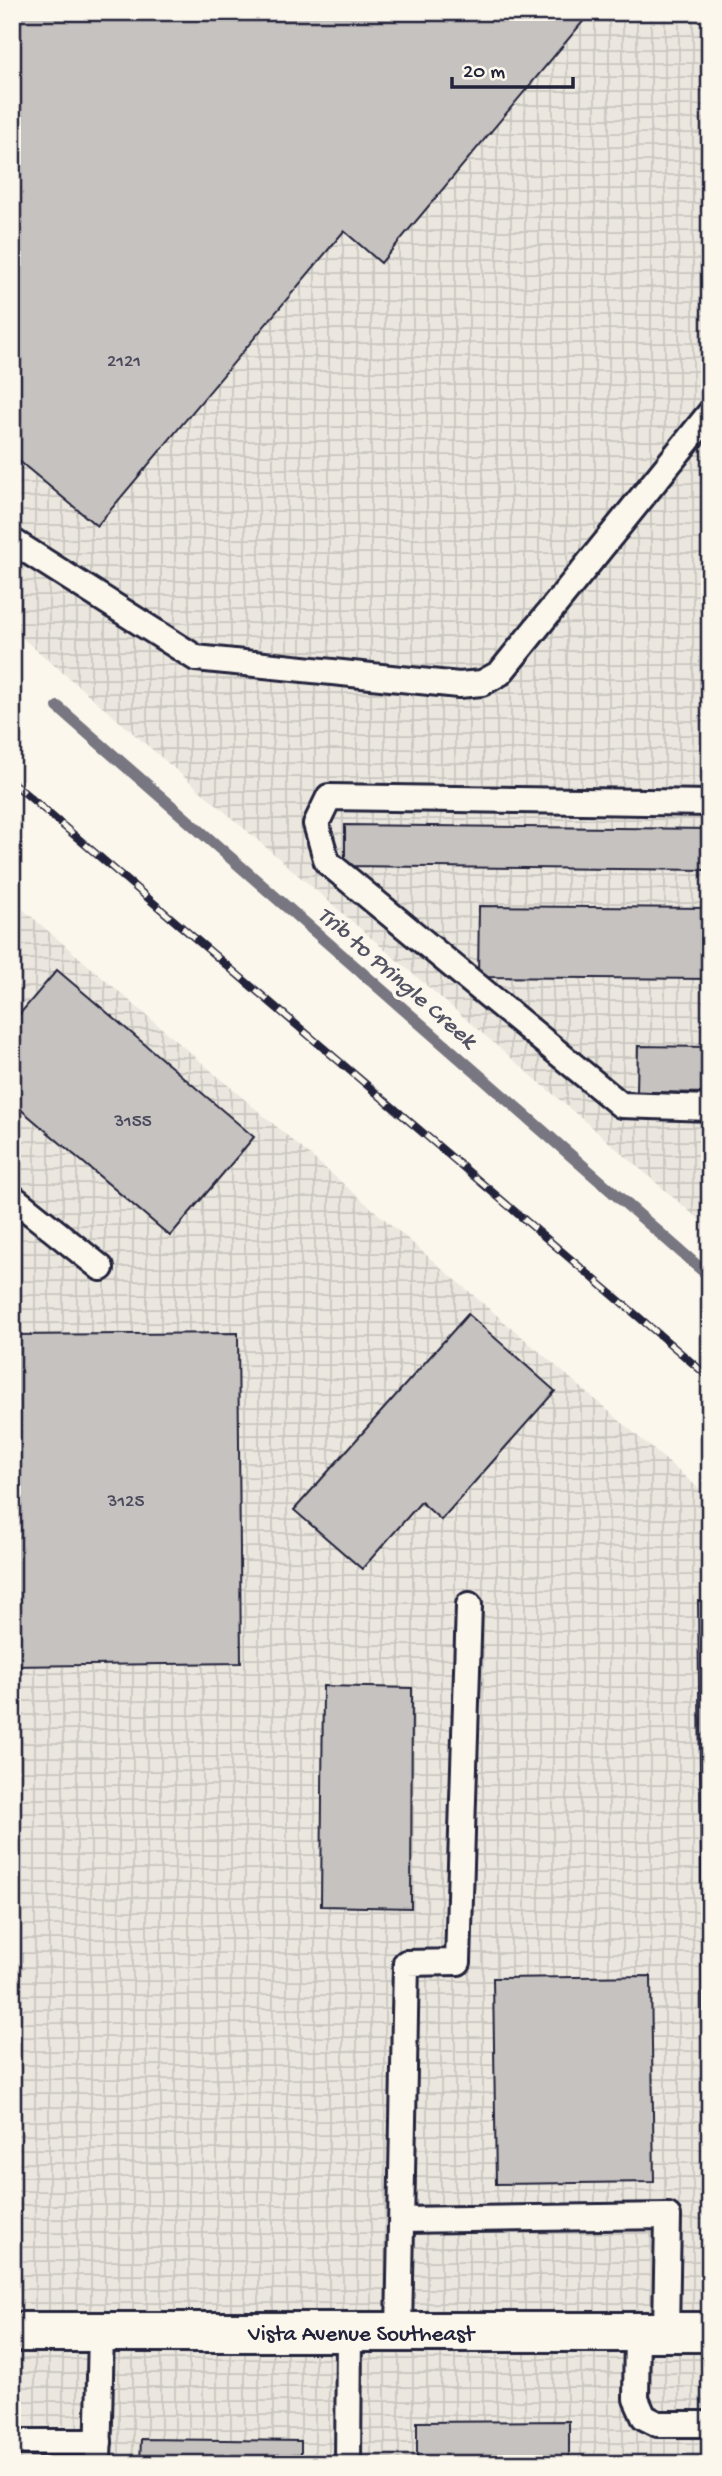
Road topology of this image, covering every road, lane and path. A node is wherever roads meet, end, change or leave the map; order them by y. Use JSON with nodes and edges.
{"nodes":[{"id":1,"x":710,"y":413,"type":"edge"},
{"id":2,"x":12,"y":541,"type":"edge"},
{"id":3,"x":710,"y":803,"type":"edge"},
{"id":4,"x":710,"y":1108,"type":"edge"},
{"id":5,"x":12,"y":1197,"type":"edge"},
{"id":6,"x":102,"y":1268,"type":"dead end"},
{"id":7,"x":469,"y":1605,"type":"dead end"},
{"id":8,"x":402,"y":2220,"type":"junction"},
{"id":9,"x":12,"y":2332,"type":"edge"},
{"id":10,"x":101,"y":2332,"type":"junction"},
{"id":11,"x":349,"y":2332,"type":"junction"},
{"id":12,"x":399,"y":2332,"type":"junction"},
{"id":13,"x":651,"y":2332,"type":"junction"},
{"id":14,"x":710,"y":2332,"type":"edge"},
{"id":15,"x":710,"y":2424,"type":"edge"},
{"id":16,"x":12,"y":2442,"type":"edge"},
{"id":17,"x":98,"y":2453,"type":"edge"},
{"id":18,"x":348,"y":2464,"type":"edge"}],
"edges":[{"from":1,"to":2,"type":"lane"},
{"from":3,"to":4,"type":"lane"},
{"from":5,"to":6,"type":"lane"},
{"from":7,"to":8,"type":"lane"},
{"from":8,"to":12,"type":"lane"},
{"from":8,"to":13,"type":"lane"},
{"from":9,"to":10,"type":"street","name":"Vista Avenue Southeast"},
{"from":10,"to":11,"type":"street","name":"Vista Avenue Southeast"},
{"from":10,"to":17,"type":"lane"},
{"from":11,"to":12,"type":"street","name":"Vista Avenue Southeast"},
{"from":11,"to":18,"type":"lane"},
{"from":12,"to":13,"type":"street","name":"Vista Avenue Southeast"},
{"from":13,"to":14,"type":"street","name":"Vista Avenue Southeast"},
{"from":13,"to":15,"type":"lane"},
{"from":16,"to":17,"type":"lane"}]}
